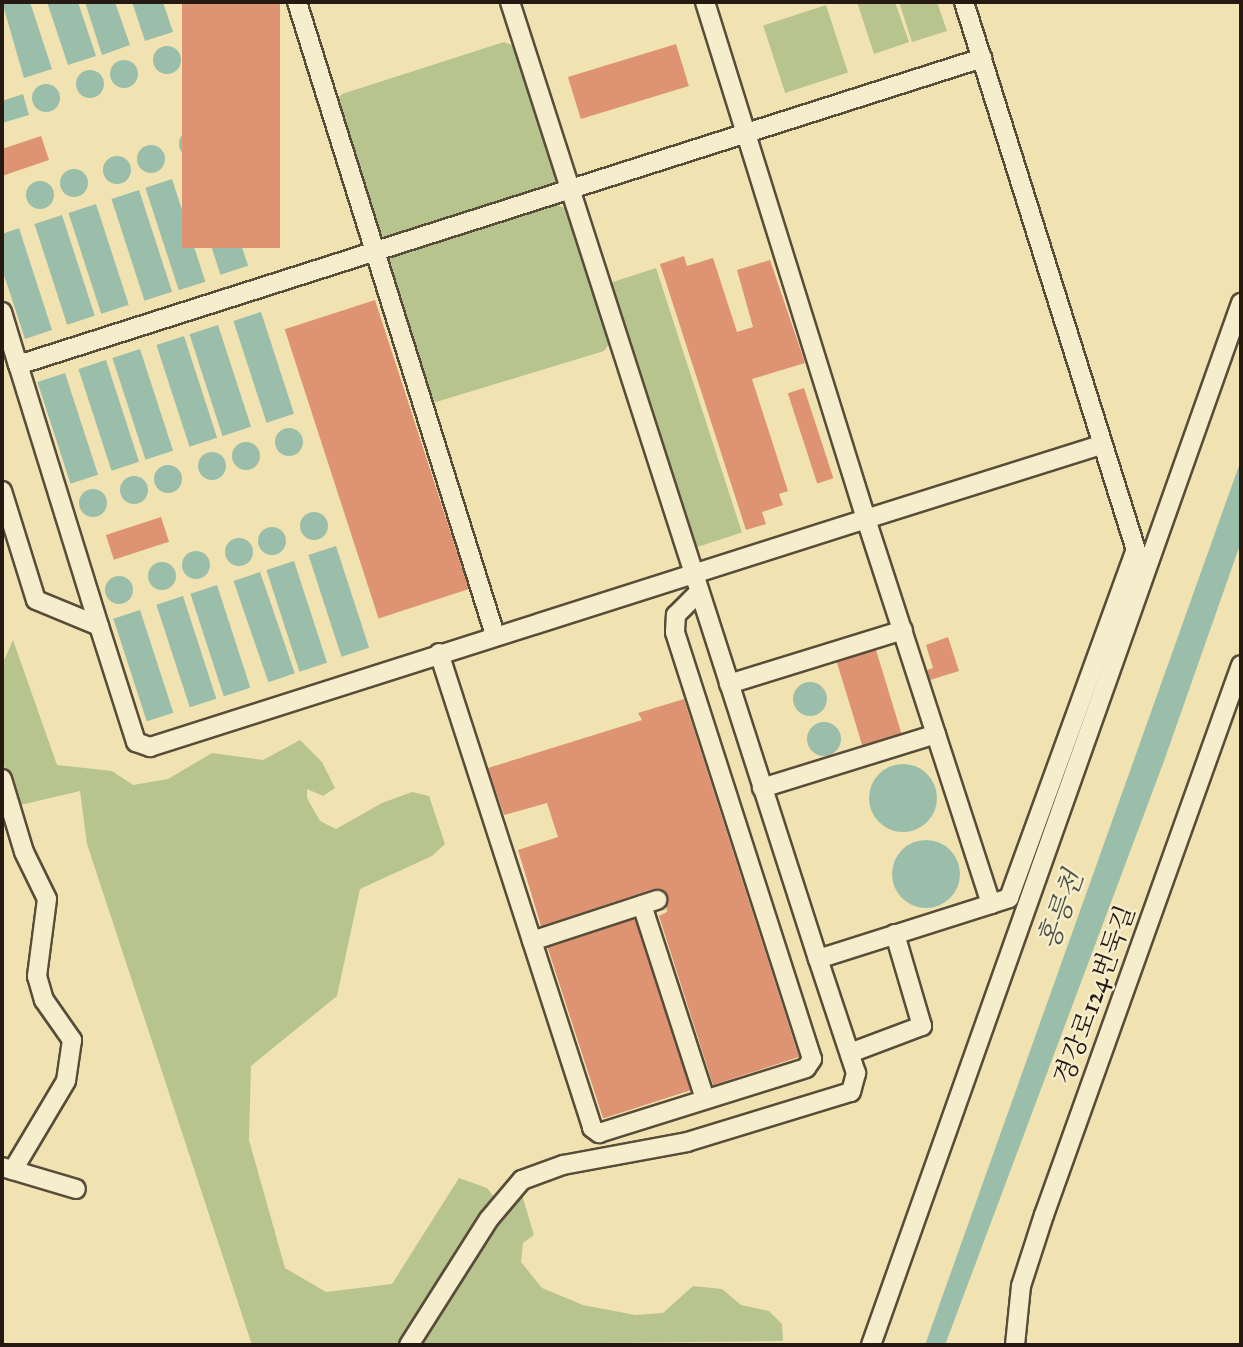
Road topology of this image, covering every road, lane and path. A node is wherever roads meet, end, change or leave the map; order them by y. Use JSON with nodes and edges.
{"nodes":[{"id":1,"x":297,"y":2,"type":"edge"},
{"id":2,"x":510,"y":2,"type":"edge"},
{"id":3,"x":705,"y":2,"type":"edge"},
{"id":4,"x":964,"y":2,"type":"edge"},
{"id":5,"x":982,"y":58,"type":"junction"},
{"id":6,"x":747,"y":134,"type":"junction"},
{"id":7,"x":569,"y":191,"type":"junction"},
{"id":8,"x":376,"y":253,"type":"junction"},
{"id":9,"x":1241,"y":303,"type":"edge"},
{"id":10,"x":2,"y":312,"type":"edge"},
{"id":11,"x":18,"y":366,"type":"junction"},
{"id":12,"x":1100,"y":445,"type":"junction"},
{"id":13,"x":2,"y":491,"type":"edge"},
{"id":14,"x":866,"y":519,"type":"junction"},
{"id":15,"x":691,"y":575,"type":"junction"},
{"id":16,"x":698,"y":593,"type":"junction"},
{"id":17,"x":99,"y":626,"type":"junction"},
{"id":18,"x":903,"y":630,"type":"junction"},
{"id":19,"x":495,"y":635,"type":"junction"},
{"id":20,"x":439,"y":653,"type":"junction"},
{"id":21,"x":1241,"y":665,"type":"edge"},
{"id":22,"x":729,"y":684,"type":"junction"},
{"id":23,"x":936,"y":734,"type":"junction"},
{"id":24,"x":2,"y":779,"type":"edge"},
{"id":25,"x":762,"y":788,"type":"junction"},
{"id":26,"x":991,"y":904,"type":"junction"},
{"id":27,"x":895,"y":934,"type":"junction"},
{"id":28,"x":532,"y":941,"type":"junction"},
{"id":29,"x":818,"y":959,"type":"junction"},
{"id":30,"x":850,"y":1053,"type":"junction"},
{"id":31,"x":705,"y":1100,"type":"junction"},
{"id":32,"x":7,"y":1169,"type":"edge"},
{"id":33,"x":76,"y":1189,"type":"dead end"},
{"id":34,"x":409,"y":1345,"type":"edge"},
{"id":35,"x":871,"y":1345,"type":"edge"},
{"id":36,"x":1015,"y":1345,"type":"edge"}],
"edges":[{"from":1,"to":8,"type":"street"},
{"from":2,"to":7,"type":"street"},
{"from":3,"to":6,"type":"street"},
{"from":4,"to":5,"type":"street"},
{"from":5,"to":6,"type":"street"},
{"from":5,"to":12,"type":"street"},
{"from":6,"to":7,"type":"street"},
{"from":6,"to":14,"type":"street"},
{"from":7,"to":8,"type":"street"},
{"from":7,"to":15,"type":"street"},
{"from":8,"to":11,"type":"street"},
{"from":8,"to":19,"type":"street"},
{"from":9,"to":35,"type":"street"},
{"from":10,"to":11,"type":"street"},
{"from":11,"to":17,"type":"street"},
{"from":12,"to":14,"type":"street"},
{"from":12,"to":26,"type":"street"},
{"from":13,"to":17,"type":"street"},
{"from":14,"to":15,"type":"street"},
{"from":14,"to":18,"type":"street"},
{"from":15,"to":16,"type":"street"},
{"from":15,"to":19,"type":"street"},
{"from":16,"to":22,"type":"street"},
{"from":16,"to":31,"type":"street"},
{"from":17,"to":20,"type":"street"},
{"from":18,"to":22,"type":"street"},
{"from":18,"to":23,"type":"street"},
{"from":19,"to":20,"type":"street"},
{"from":20,"to":28,"type":"street"},
{"from":21,"to":36,"type":"street","name":"경강로124번둑길"},
{"from":22,"to":25,"type":"street"},
{"from":23,"to":25,"type":"street"},
{"from":23,"to":26,"type":"street"},
{"from":24,"to":32,"type":"street"},
{"from":25,"to":29,"type":"street"},
{"from":26,"to":27,"type":"street"},
{"from":27,"to":29,"type":"street"},
{"from":27,"to":30,"type":"street"},
{"from":28,"to":31,"type":"street"},
{"from":28,"to":31,"type":"street"},
{"from":29,"to":30,"type":"street"},
{"from":30,"to":34,"type":"street"},
{"from":32,"to":33,"type":"street"}]}
